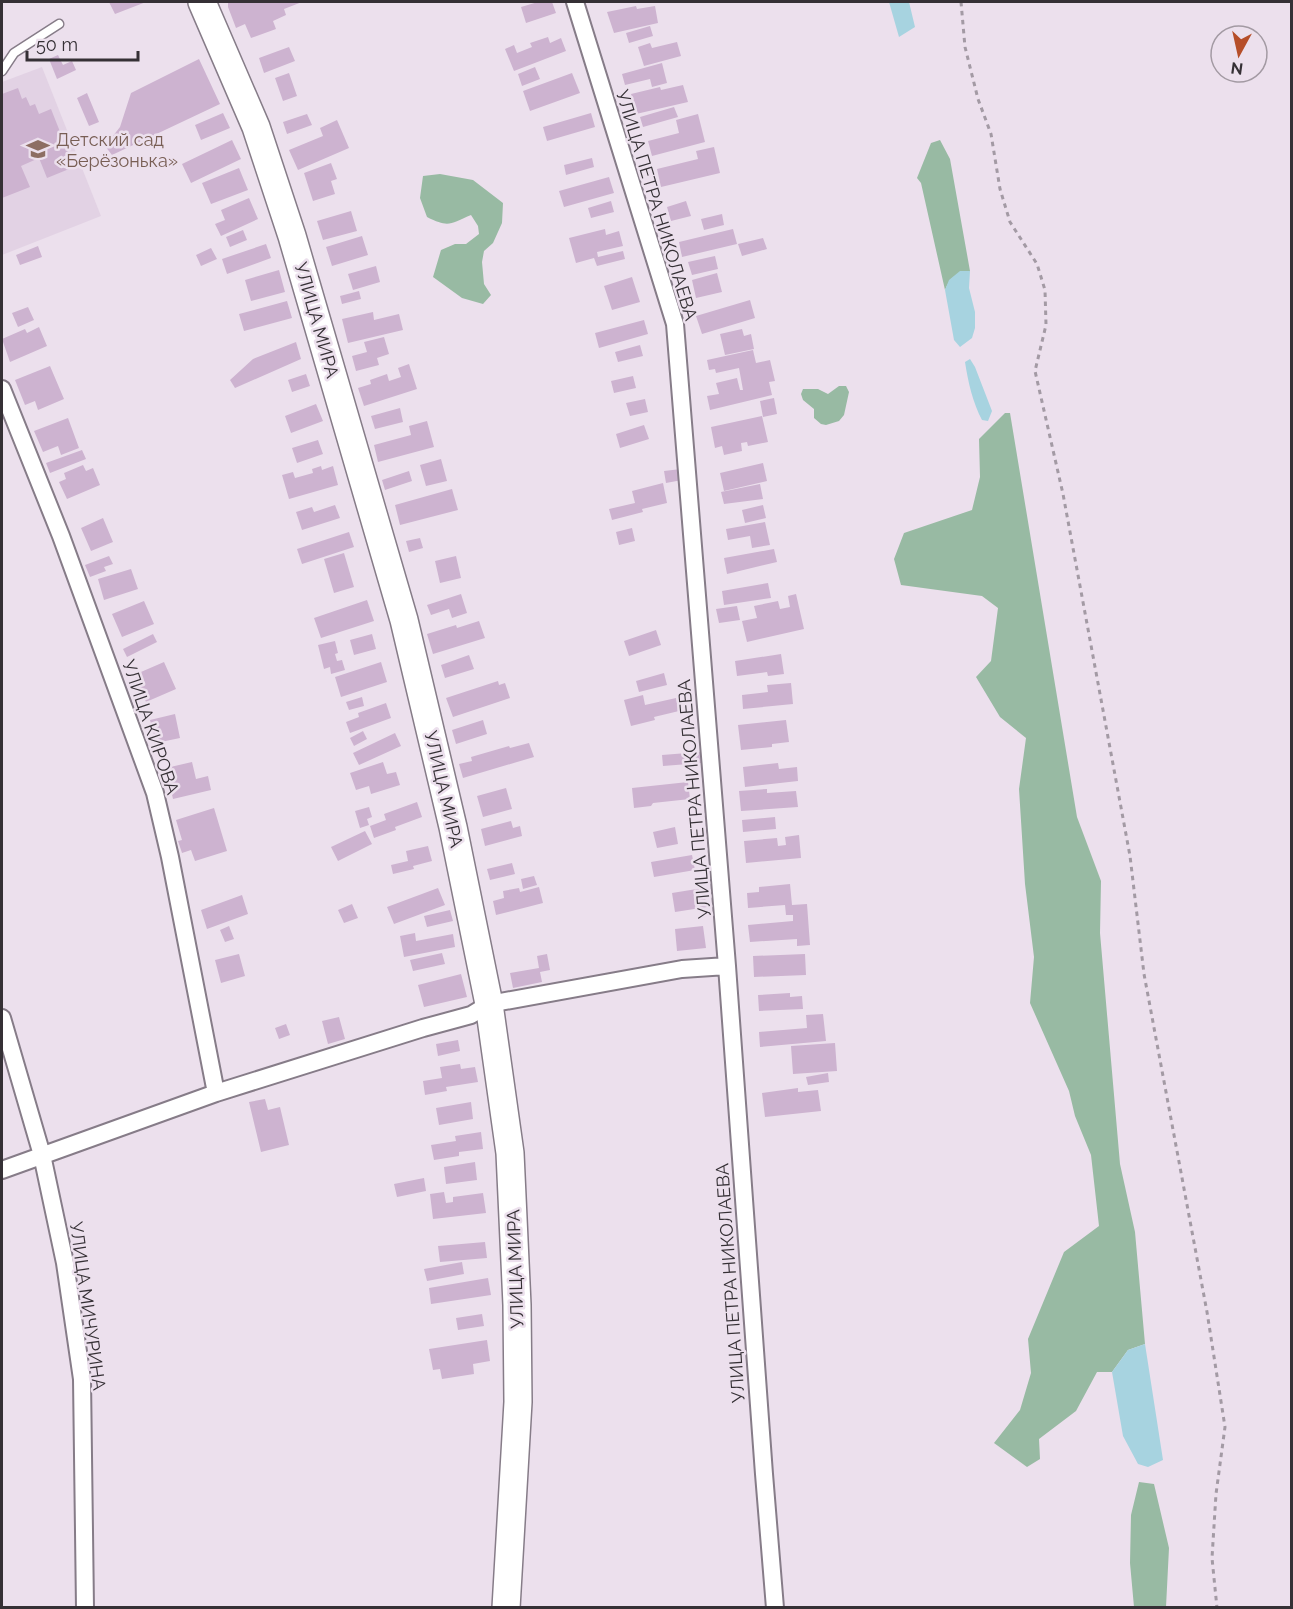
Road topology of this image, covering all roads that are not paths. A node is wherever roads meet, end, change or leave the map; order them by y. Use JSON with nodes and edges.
{"nodes":[{"id":1,"x":202,"y":2,"type":"edge"},
{"id":2,"x":575,"y":2,"type":"edge"},
{"id":3,"x":59,"y":24,"type":"dead end"},
{"id":4,"x":2,"y":71,"type":"edge"},
{"id":5,"x":2,"y":389,"type":"edge"},
{"id":6,"x":727,"y":966,"type":"junction"},
{"id":7,"x":489,"y":1004,"type":"junction"},
{"id":8,"x":2,"y":1018,"type":"edge"},
{"id":9,"x":216,"y":1093,"type":"junction"},
{"id":10,"x":42,"y":1155,"type":"junction"},
{"id":11,"x":2,"y":1170,"type":"edge"},
{"id":12,"x":85,"y":1608,"type":"edge"},
{"id":13,"x":506,"y":1608,"type":"edge"},
{"id":14,"x":775,"y":1608,"type":"edge"}],
"edges":[{"from":1,"to":7,"type":"main road","name":"УЛИЦА МИРА"},
{"from":2,"to":6,"type":"street","name":"УЛИЦА ПЕТРА НИКОЛАЕВА"},
{"from":3,"to":4,"type":"lane"},
{"from":5,"to":9,"type":"street","name":"УЛИЦА КИРОВА"},
{"from":6,"to":7,"type":"street"},
{"from":6,"to":14,"type":"street","name":"УЛИЦА ПЕТРА НИКОЛАЕВА"},
{"from":7,"to":9,"type":"street"},
{"from":7,"to":13,"type":"main road","name":"УЛИЦА МИРА"},
{"from":8,"to":10,"type":"street","name":"УЛИЦА МИЧУРИНА"},
{"from":9,"to":10,"type":"street"},
{"from":10,"to":11,"type":"street"},
{"from":10,"to":12,"type":"street","name":"УЛИЦА МИЧУРИНА"}]}
